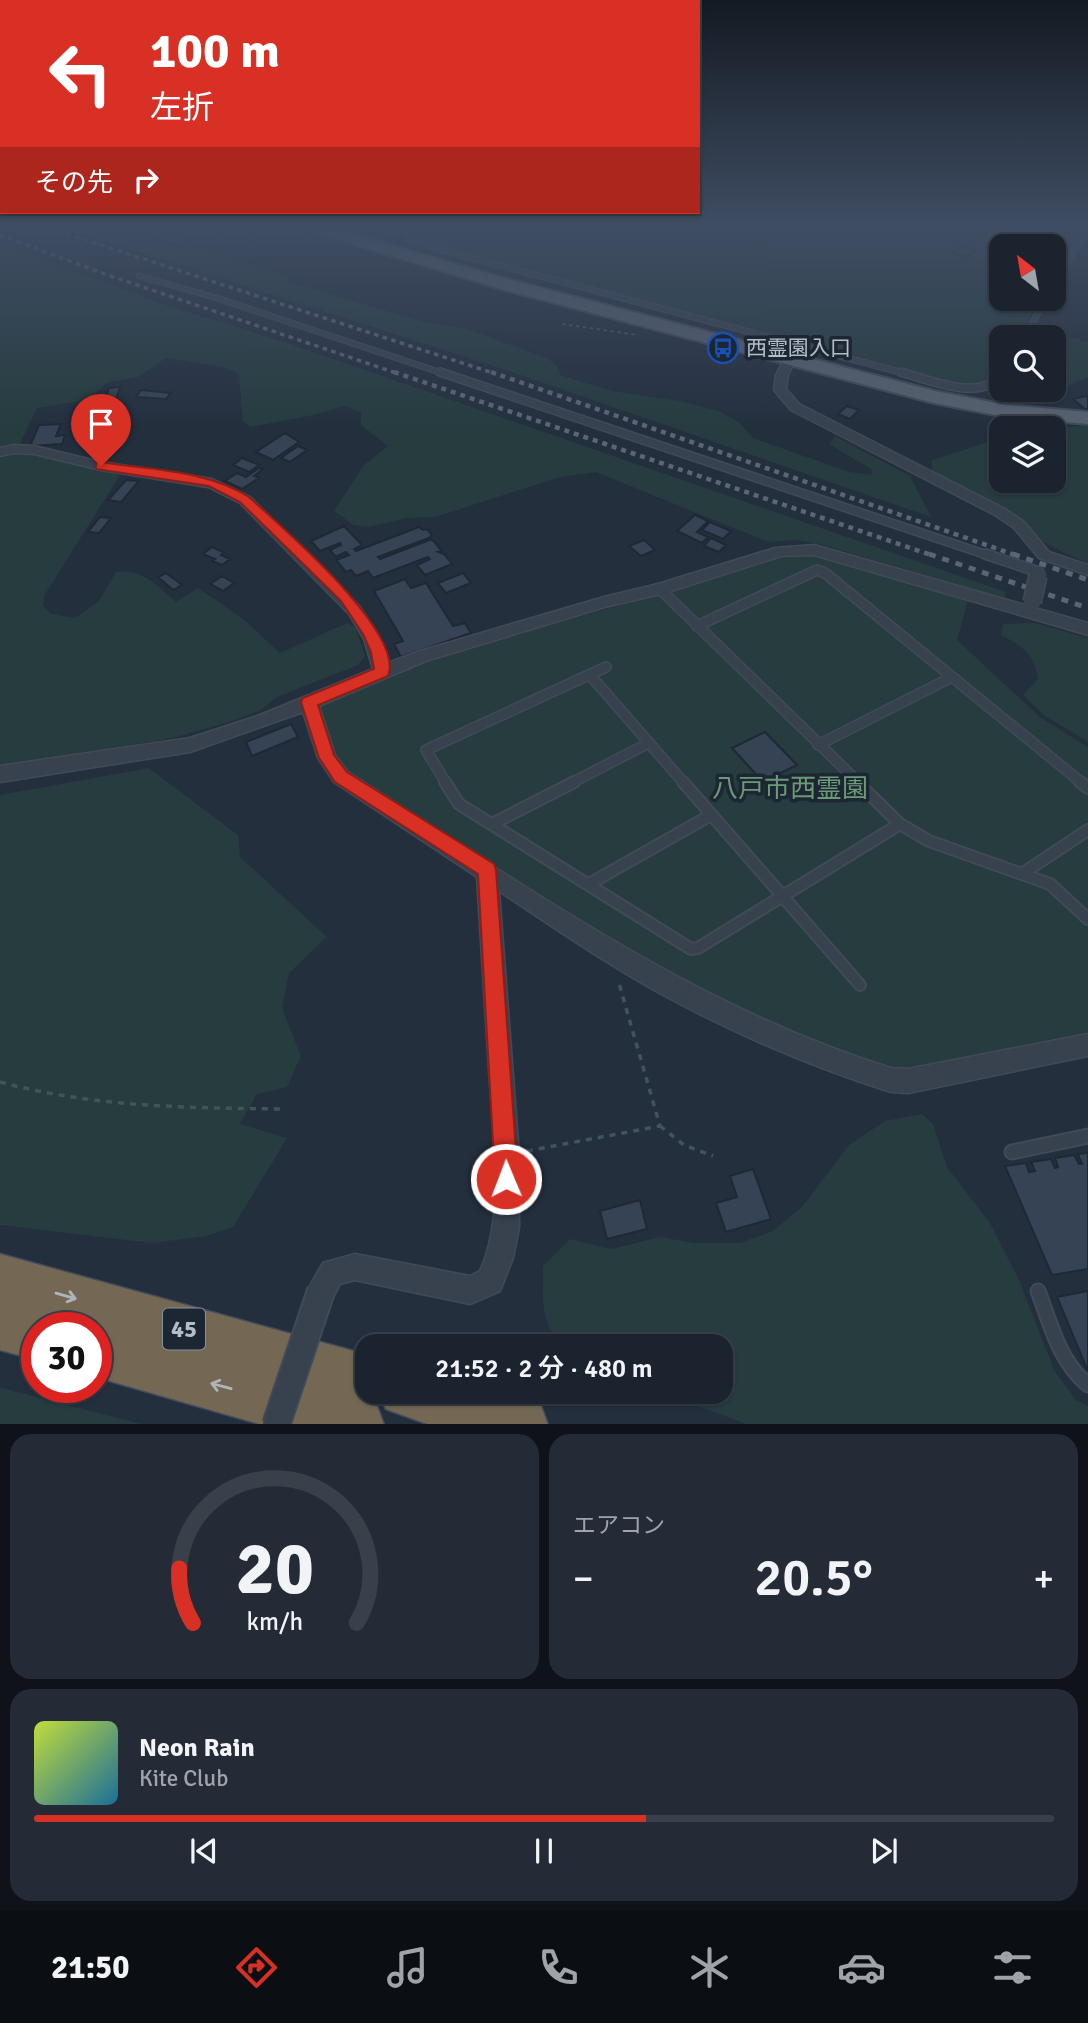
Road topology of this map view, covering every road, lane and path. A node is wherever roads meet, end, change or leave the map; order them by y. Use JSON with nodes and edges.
{"nodes":[{"id":1,"x":204,"y":294,"type":"edge"},
{"id":2,"x":543,"y":294,"type":"edge"},
{"id":3,"x":609,"y":294,"type":"edge"},
{"id":4,"x":789,"y":360,"type":"junction"},
{"id":5,"x":989,"y":385,"type":"edge"},
{"id":6,"x":1088,"y":418,"type":"edge"},
{"id":7,"x":0,"y":452,"type":"edge"},
{"id":8,"x":1044,"y":555,"type":"junction"},
{"id":9,"x":1088,"y":570,"type":"edge"},
{"id":10,"x":1038,"y":574,"type":"junction"},
{"id":11,"x":660,"y":589,"type":"junction"},
{"id":12,"x":1031,"y":607,"type":"junction"},
{"id":13,"x":697,"y":626,"type":"junction"},
{"id":14,"x":1088,"y":629,"type":"edge"},
{"id":15,"x":606,"y":667,"type":"dead end"},
{"id":16,"x":382,"y":672,"type":"junction"},
{"id":17,"x":590,"y":675,"type":"junction"},
{"id":18,"x":952,"y":677,"type":"junction"},
{"id":19,"x":309,"y":702,"type":"junction"},
{"id":20,"x":649,"y":743,"type":"junction"},
{"id":21,"x":818,"y":745,"type":"junction"},
{"id":22,"x":0,"y":774,"type":"edge"},
{"id":23,"x":1088,"y":788,"type":"edge"},
{"id":24,"x":711,"y":815,"type":"junction"},
{"id":25,"x":492,"y":824,"type":"junction"},
{"id":26,"x":900,"y":824,"type":"junction"},
{"id":27,"x":1088,"y":830,"type":"edge"},
{"id":28,"x":487,"y":870,"type":"junction"},
{"id":29,"x":1023,"y":873,"type":"junction"},
{"id":30,"x":589,"y":884,"type":"junction"},
{"id":31,"x":782,"y":897,"type":"junction"},
{"id":32,"x":1088,"y":919,"type":"edge"},
{"id":33,"x":610,"y":952,"type":"junction"},
{"id":34,"x":860,"y":985,"type":"dead end"},
{"id":35,"x":1088,"y":1045,"type":"edge"},
{"id":36,"x":0,"y":1082,"type":"edge"},
{"id":37,"x":283,"y":1109,"type":"dead end"},
{"id":38,"x":660,"y":1126,"type":"junction"},
{"id":39,"x":1088,"y":1136,"type":"edge"},
{"id":40,"x":1012,"y":1152,"type":"dead end"},
{"id":41,"x":507,"y":1155,"type":"junction"},
{"id":42,"x":713,"y":1156,"type":"dead end"},
{"id":43,"x":0,"y":1278,"type":"edge"},
{"id":44,"x":1038,"y":1291,"type":"dead end"},
{"id":45,"x":0,"y":1325,"type":"edge"},
{"id":46,"x":21,"y":1331,"type":"edge"},
{"id":47,"x":112,"y":1356,"type":"edge"},
{"id":48,"x":355,"y":1377,"type":"edge"},
{"id":49,"x":1088,"y":1385,"type":"edge"},
{"id":50,"x":450,"y":1404,"type":"edge"},
{"id":51,"x":276,"y":1424,"type":"edge"},
{"id":52,"x":358,"y":1424,"type":"edge"},
{"id":53,"x":522,"y":1424,"type":"edge"}],
"edges":[{"from":1,"to":10,"type":"lane"},
{"from":2,"to":4,"type":"main road"},
{"from":3,"to":5,"type":"lane"},
{"from":4,"to":6,"type":"main road"},
{"from":4,"to":8,"type":"street"},
{"from":7,"to":16,"type":"street"},
{"from":8,"to":9,"type":"street"},
{"from":8,"to":10,"type":"street"},
{"from":10,"to":12,"type":"street","bridge":true},
{"from":11,"to":12,"type":"street"},
{"from":11,"to":13,"type":"lane"},
{"from":11,"to":16,"type":"street"},
{"from":12,"to":14,"type":"street"},
{"from":13,"to":18,"type":"lane"},
{"from":13,"to":21,"type":"lane"},
{"from":15,"to":17,"type":"lane"},
{"from":16,"to":19,"type":"street"},
{"from":17,"to":20,"type":"lane"},
{"from":17,"to":25,"type":"lane"},
{"from":18,"to":21,"type":"lane"},
{"from":18,"to":23,"type":"lane"},
{"from":19,"to":22,"type":"street"},
{"from":19,"to":28,"type":"street"},
{"from":20,"to":24,"type":"lane"},
{"from":20,"to":25,"type":"lane"},
{"from":21,"to":26,"type":"lane"},
{"from":24,"to":30,"type":"lane"},
{"from":24,"to":31,"type":"lane"},
{"from":25,"to":30,"type":"lane"},
{"from":26,"to":29,"type":"lane"},
{"from":26,"to":31,"type":"lane"},
{"from":27,"to":29,"type":"lane"},
{"from":28,"to":33,"type":"street"},
{"from":28,"to":41,"type":"street"},
{"from":29,"to":32,"type":"lane"},
{"from":30,"to":31,"type":"lane"},
{"from":31,"to":34,"type":"lane"},
{"from":33,"to":35,"type":"street"},
{"from":33,"to":38,"type":"path"},
{"from":36,"to":37,"type":"path"},
{"from":38,"to":41,"type":"path"},
{"from":38,"to":42,"type":"path"},
{"from":39,"to":40,"type":"lane"},
{"from":41,"to":51,"type":"street","bridge":true},
{"from":43,"to":48,"type":"highway","number":"45","one_way":true},
{"from":44,"to":49,"type":"lane"},
{"from":45,"to":46,"type":"highway"},
{"from":52,"to":47,"type":"highway","number":"45","one_way":true},
{"from":50,"to":53,"type":"highway"}]}
